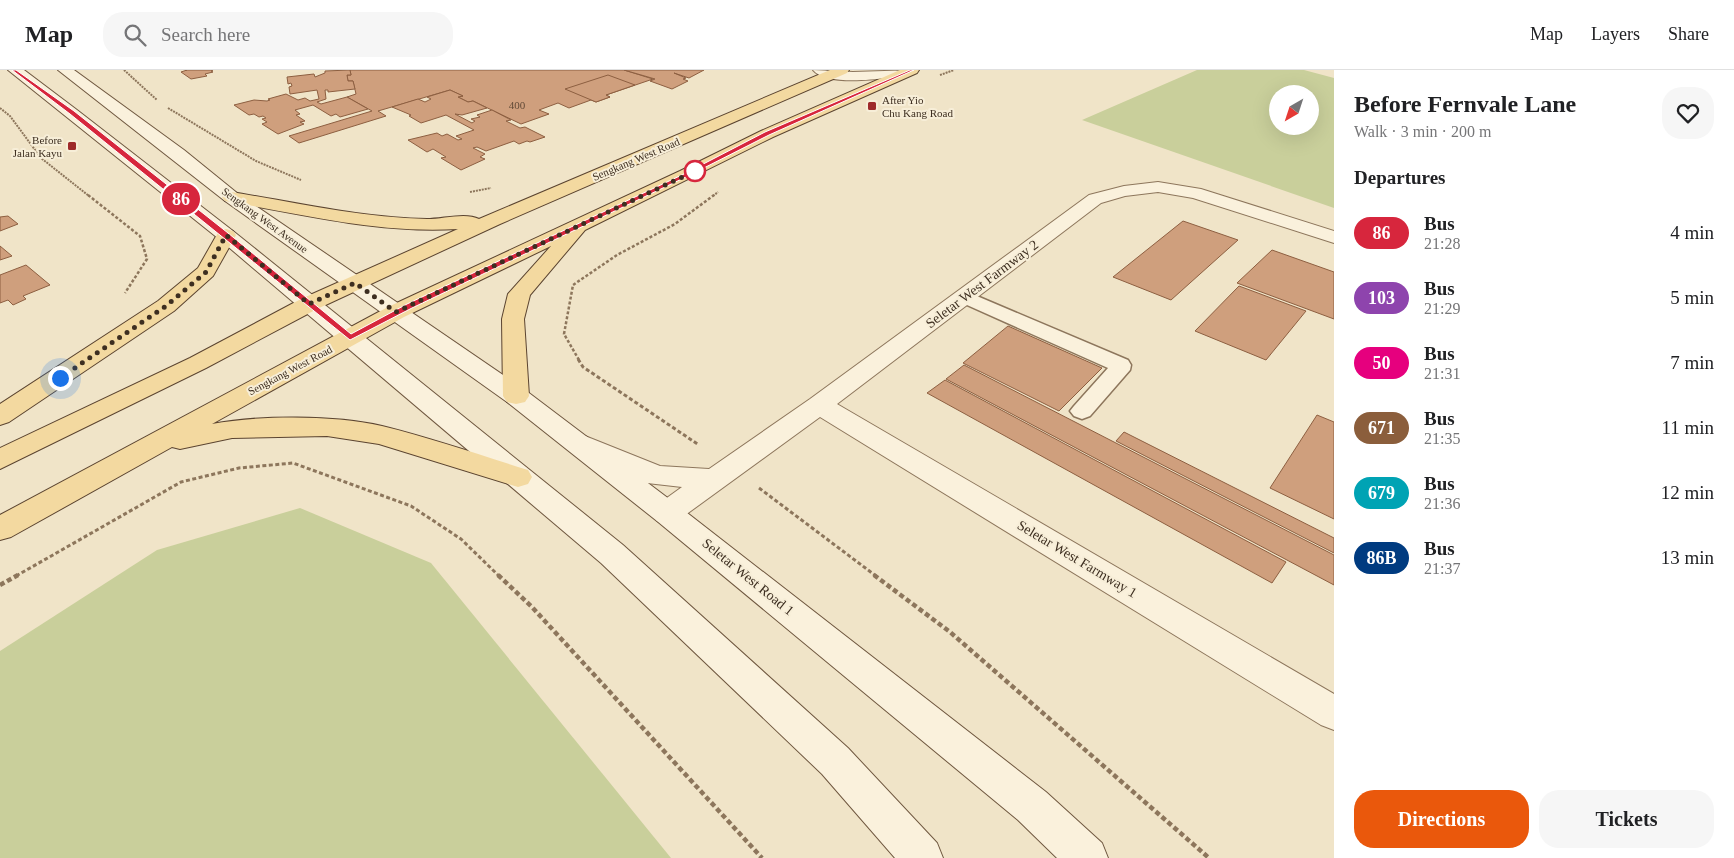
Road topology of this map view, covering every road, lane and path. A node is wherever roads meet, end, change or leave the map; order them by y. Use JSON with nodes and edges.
{"nodes":[{"id":1,"x":15,"y":70,"type":"edge"},
{"id":2,"x":64,"y":70,"type":"edge"},
{"id":3,"x":124,"y":70,"type":"edge"},
{"id":4,"x":911,"y":70,"type":"edge"},
{"id":5,"x":831,"y":71,"type":"edge"},
{"id":6,"x":0,"y":108,"type":"edge"},
{"id":7,"x":305,"y":181,"type":"dead end"},
{"id":8,"x":497,"y":186,"type":"dead end"},
{"id":9,"x":720,"y":190,"type":"dead end"},
{"id":10,"x":468,"y":192,"type":"dead end"},
{"id":11,"x":231,"y":197,"type":"junction"},
{"id":12,"x":493,"y":220,"type":"junction"},
{"id":13,"x":586,"y":221,"type":"junction"},
{"id":14,"x":226,"y":235,"type":"junction"},
{"id":15,"x":1334,"y":237,"type":"edge"},
{"id":16,"x":355,"y":283,"type":"junction"},
{"id":17,"x":125,"y":293,"type":"dead end"},
{"id":18,"x":965,"y":297,"type":"junction"},
{"id":19,"x":309,"y":304,"type":"junction"},
{"id":20,"x":396,"y":312,"type":"junction"},
{"id":21,"x":350,"y":338,"type":"junction"},
{"id":22,"x":516,"y":396,"type":"junction"},
{"id":23,"x":819,"y":405,"type":"junction"},
{"id":24,"x":1082,"y":411,"type":"dead end"},
{"id":25,"x":0,"y":416,"type":"edge"},
{"id":26,"x":572,"y":439,"type":"junction"},
{"id":27,"x":151,"y":446,"type":"junction"},
{"id":28,"x":0,"y":459,"type":"edge"},
{"id":29,"x":721,"y":473,"type":"junction"},
{"id":30,"x":518,"y":477,"type":"junction"},
{"id":31,"x":668,"y":513,"type":"junction"},
{"id":32,"x":0,"y":529,"type":"edge"},
{"id":33,"x":0,"y":585,"type":"edge"},
{"id":34,"x":1334,"y":713,"type":"edge"},
{"id":35,"x":762,"y":858,"type":"edge"},
{"id":36,"x":922,"y":858,"type":"edge"},
{"id":37,"x":1086,"y":858,"type":"edge"},
{"id":38,"x":1209,"y":858,"type":"edge"}],
"edges":[{"from":1,"to":14,"type":"main road"},
{"from":2,"to":11,"type":"main road","name":"Sengkang West Avenue"},
{"from":3,"to":7,"type":"path"},
{"from":4,"to":5,"type":"main road"},
{"from":4,"to":13,"type":"main road","name":"Sengkang West Road"},
{"from":5,"to":12,"type":"main road","name":"Sengkang West Road"},
{"from":6,"to":17,"type":"path"},
{"from":8,"to":10,"type":"path"},
{"from":9,"to":29,"type":"path"},
{"from":11,"to":12,"type":"main road"},
{"from":11,"to":16,"type":"main road","name":"Sengkang West Avenue"},
{"from":12,"to":16,"type":"main road","name":"Sengkang West Road"},
{"from":13,"to":20,"type":"main road","name":"Sengkang West Road"},
{"from":13,"to":22,"type":"main road"},
{"from":14,"to":19,"type":"main road"},
{"from":14,"to":25,"type":"main road"},
{"from":15,"to":18,"type":"main road","name":"Seletar West Farmway 2"},
{"from":16,"to":19,"type":"main road","name":"Sengkang West Road"},
{"from":16,"to":20,"type":"main road","name":"Sengkang West Avenue"},
{"from":18,"to":23,"type":"main road","name":"Seletar West Farmway 2"},
{"from":18,"to":24,"type":"lane"},
{"from":19,"to":21,"type":"main road"},
{"from":19,"to":28,"type":"main road","name":"Sengkang West Road"},
{"from":20,"to":21,"type":"main road","name":"Sengkang West Road"},
{"from":20,"to":22,"type":"main road","name":"Seletar West Road 1"},
{"from":21,"to":27,"type":"main road","name":"Sengkang West Road"},
{"from":21,"to":30,"type":"main road"},
{"from":22,"to":26,"type":"main road","name":"Seletar West Road 1"},
{"from":23,"to":29,"type":"main road","name":"Seletar West Farmway 2"},
{"from":23,"to":34,"type":"main road","name":"Seletar West Farmway 1"},
{"from":26,"to":29,"type":"main road"},
{"from":26,"to":31,"type":"main road","name":"Seletar West Road 1"},
{"from":27,"to":30,"type":"main road"},
{"from":27,"to":32,"type":"main road","name":"Sengkang West Road"},
{"from":29,"to":31,"type":"main road","name":"Seletar West Farmway 2"},
{"from":29,"to":38,"type":"path"},
{"from":30,"to":36,"type":"main road"},
{"from":31,"to":37,"type":"main road","name":"Seletar West Road 1"},
{"from":33,"to":35,"type":"path"}]}
